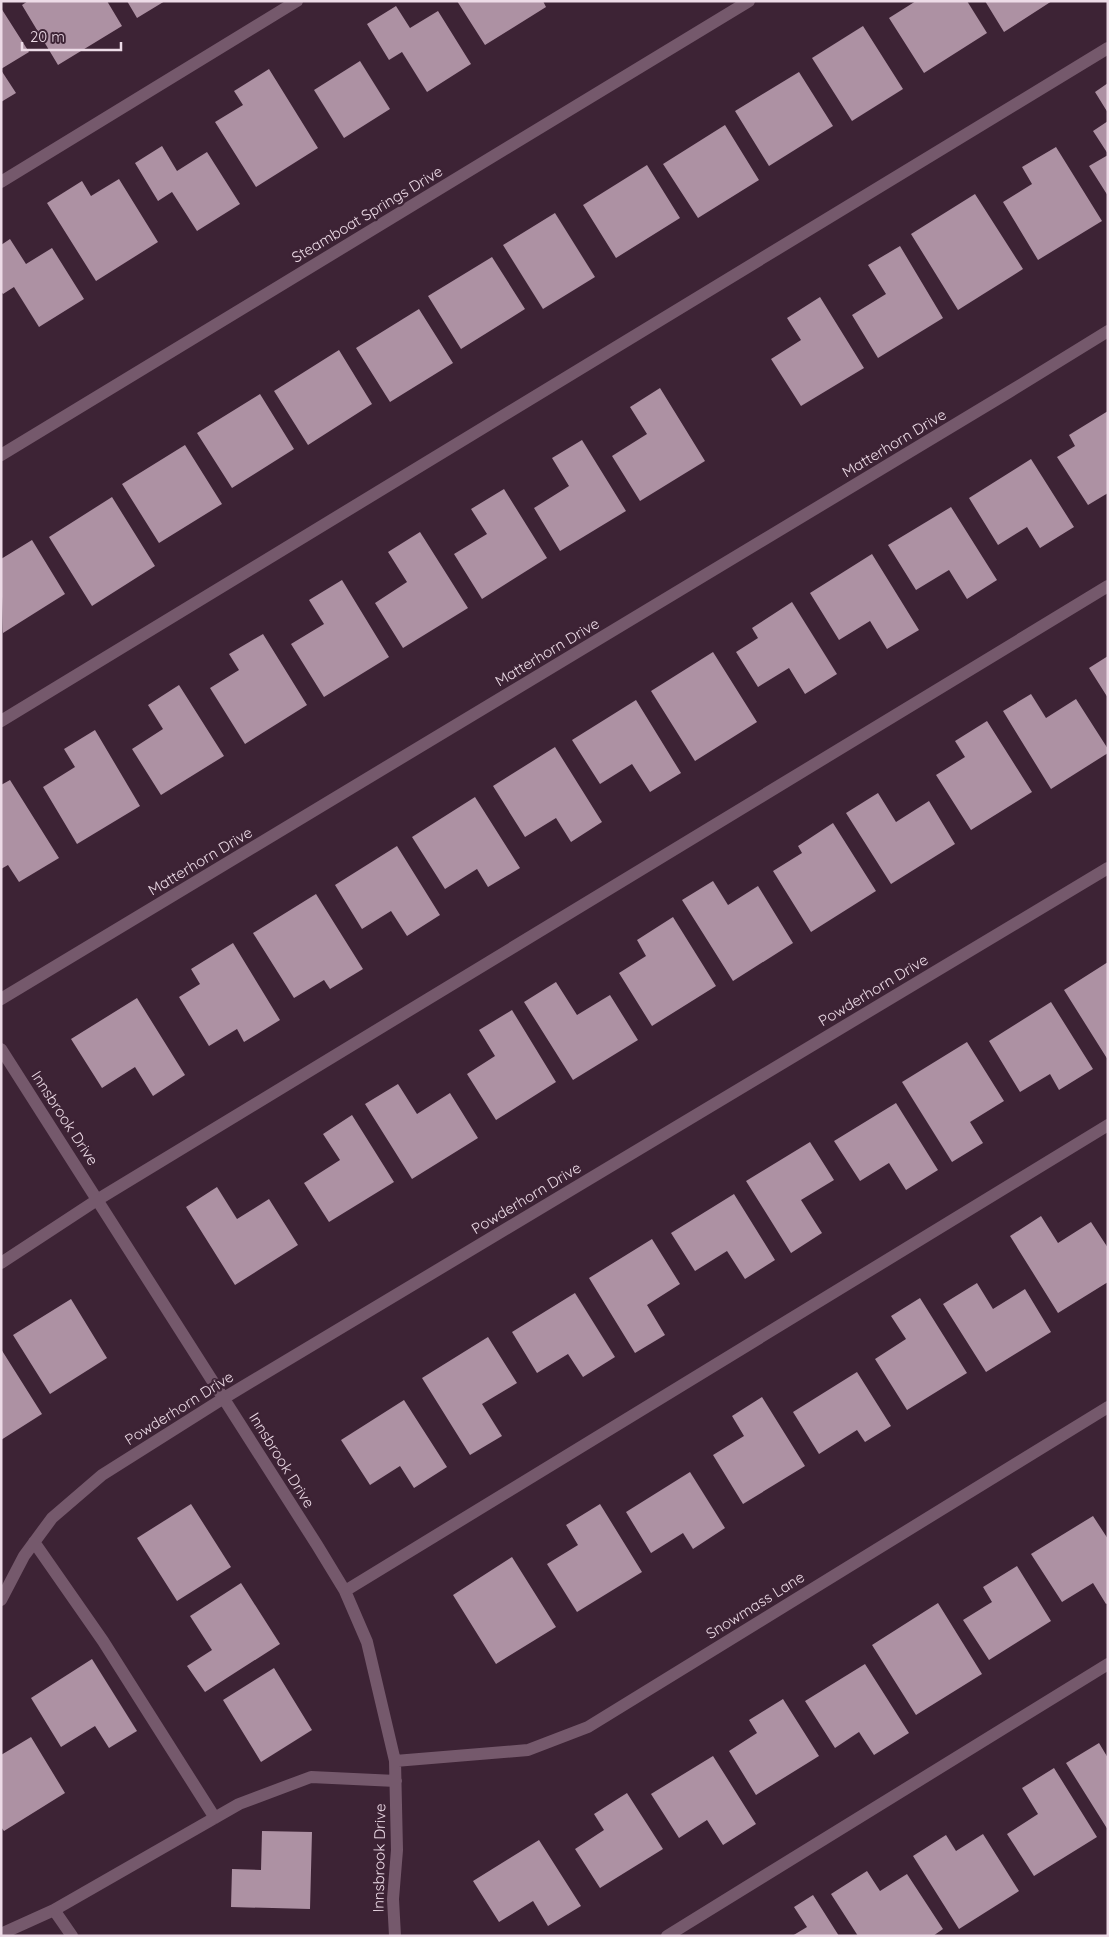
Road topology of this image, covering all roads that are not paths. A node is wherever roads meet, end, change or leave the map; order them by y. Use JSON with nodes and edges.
{"nodes":[{"id":1,"x":297,"y":1,"type":"edge"},
{"id":2,"x":749,"y":1,"type":"edge"},
{"id":3,"x":1108,"y":48,"type":"edge"},
{"id":4,"x":1,"y":182,"type":"edge"},
{"id":5,"x":1108,"y":331,"type":"edge"},
{"id":6,"x":1,"y":455,"type":"edge"},
{"id":7,"x":1108,"y":586,"type":"edge"},
{"id":8,"x":1,"y":721,"type":"edge"},
{"id":9,"x":1108,"y":868,"type":"edge"},
{"id":10,"x":1,"y":999,"type":"edge"},
{"id":11,"x":1,"y":1049,"type":"edge"},
{"id":12,"x":1108,"y":1125,"type":"edge"},
{"id":13,"x":97,"y":1200,"type":"junction"},
{"id":14,"x":1,"y":1263,"type":"edge"},
{"id":15,"x":224,"y":1398,"type":"junction"},
{"id":16,"x":1108,"y":1407,"type":"edge"},
{"id":17,"x":34,"y":1542,"type":"junction"},
{"id":18,"x":345,"y":1591,"type":"junction"},
{"id":19,"x":1,"y":1600,"type":"edge"},
{"id":20,"x":1108,"y":1664,"type":"edge"},
{"id":21,"x":395,"y":1761,"type":"junction"},
{"id":22,"x":396,"y":1780,"type":"junction"},
{"id":23,"x":215,"y":1818,"type":"junction"},
{"id":24,"x":54,"y":1910,"type":"junction"},
{"id":25,"x":1,"y":1934,"type":"edge"},
{"id":26,"x":72,"y":1936,"type":"edge"},
{"id":27,"x":395,"y":1936,"type":"edge"},
{"id":28,"x":667,"y":1936,"type":"edge"}],
"edges":[{"from":1,"to":4,"type":"street"},
{"from":2,"to":6,"type":"street","name":"Steamboat Springs Drive"},
{"from":3,"to":8,"type":"street"},
{"from":5,"to":10,"type":"street","name":"Matterhorn Drive"},
{"from":7,"to":13,"type":"street"},
{"from":9,"to":15,"type":"street","name":"Powderhorn Drive"},
{"from":11,"to":13,"type":"street","name":"Innsbrook Drive"},
{"from":12,"to":18,"type":"street"},
{"from":13,"to":14,"type":"street"},
{"from":13,"to":15,"type":"street","name":"Innsbrook Drive"},
{"from":15,"to":17,"type":"street","name":"Powderhorn Drive"},
{"from":15,"to":18,"type":"street","name":"Innsbrook Drive"},
{"from":16,"to":21,"type":"street","name":"Snowmass Lane"},
{"from":17,"to":19,"type":"street","name":"Powderhorn Drive"},
{"from":17,"to":23,"type":"street"},
{"from":18,"to":21,"type":"street","name":"Innsbrook Drive"},
{"from":20,"to":28,"type":"street"},
{"from":21,"to":22,"type":"street","name":"Innsbrook Drive"},
{"from":22,"to":23,"type":"street"},
{"from":22,"to":27,"type":"street","name":"Innsbrook Drive"},
{"from":23,"to":24,"type":"street"},
{"from":24,"to":25,"type":"street"},
{"from":24,"to":26,"type":"street"}]}
